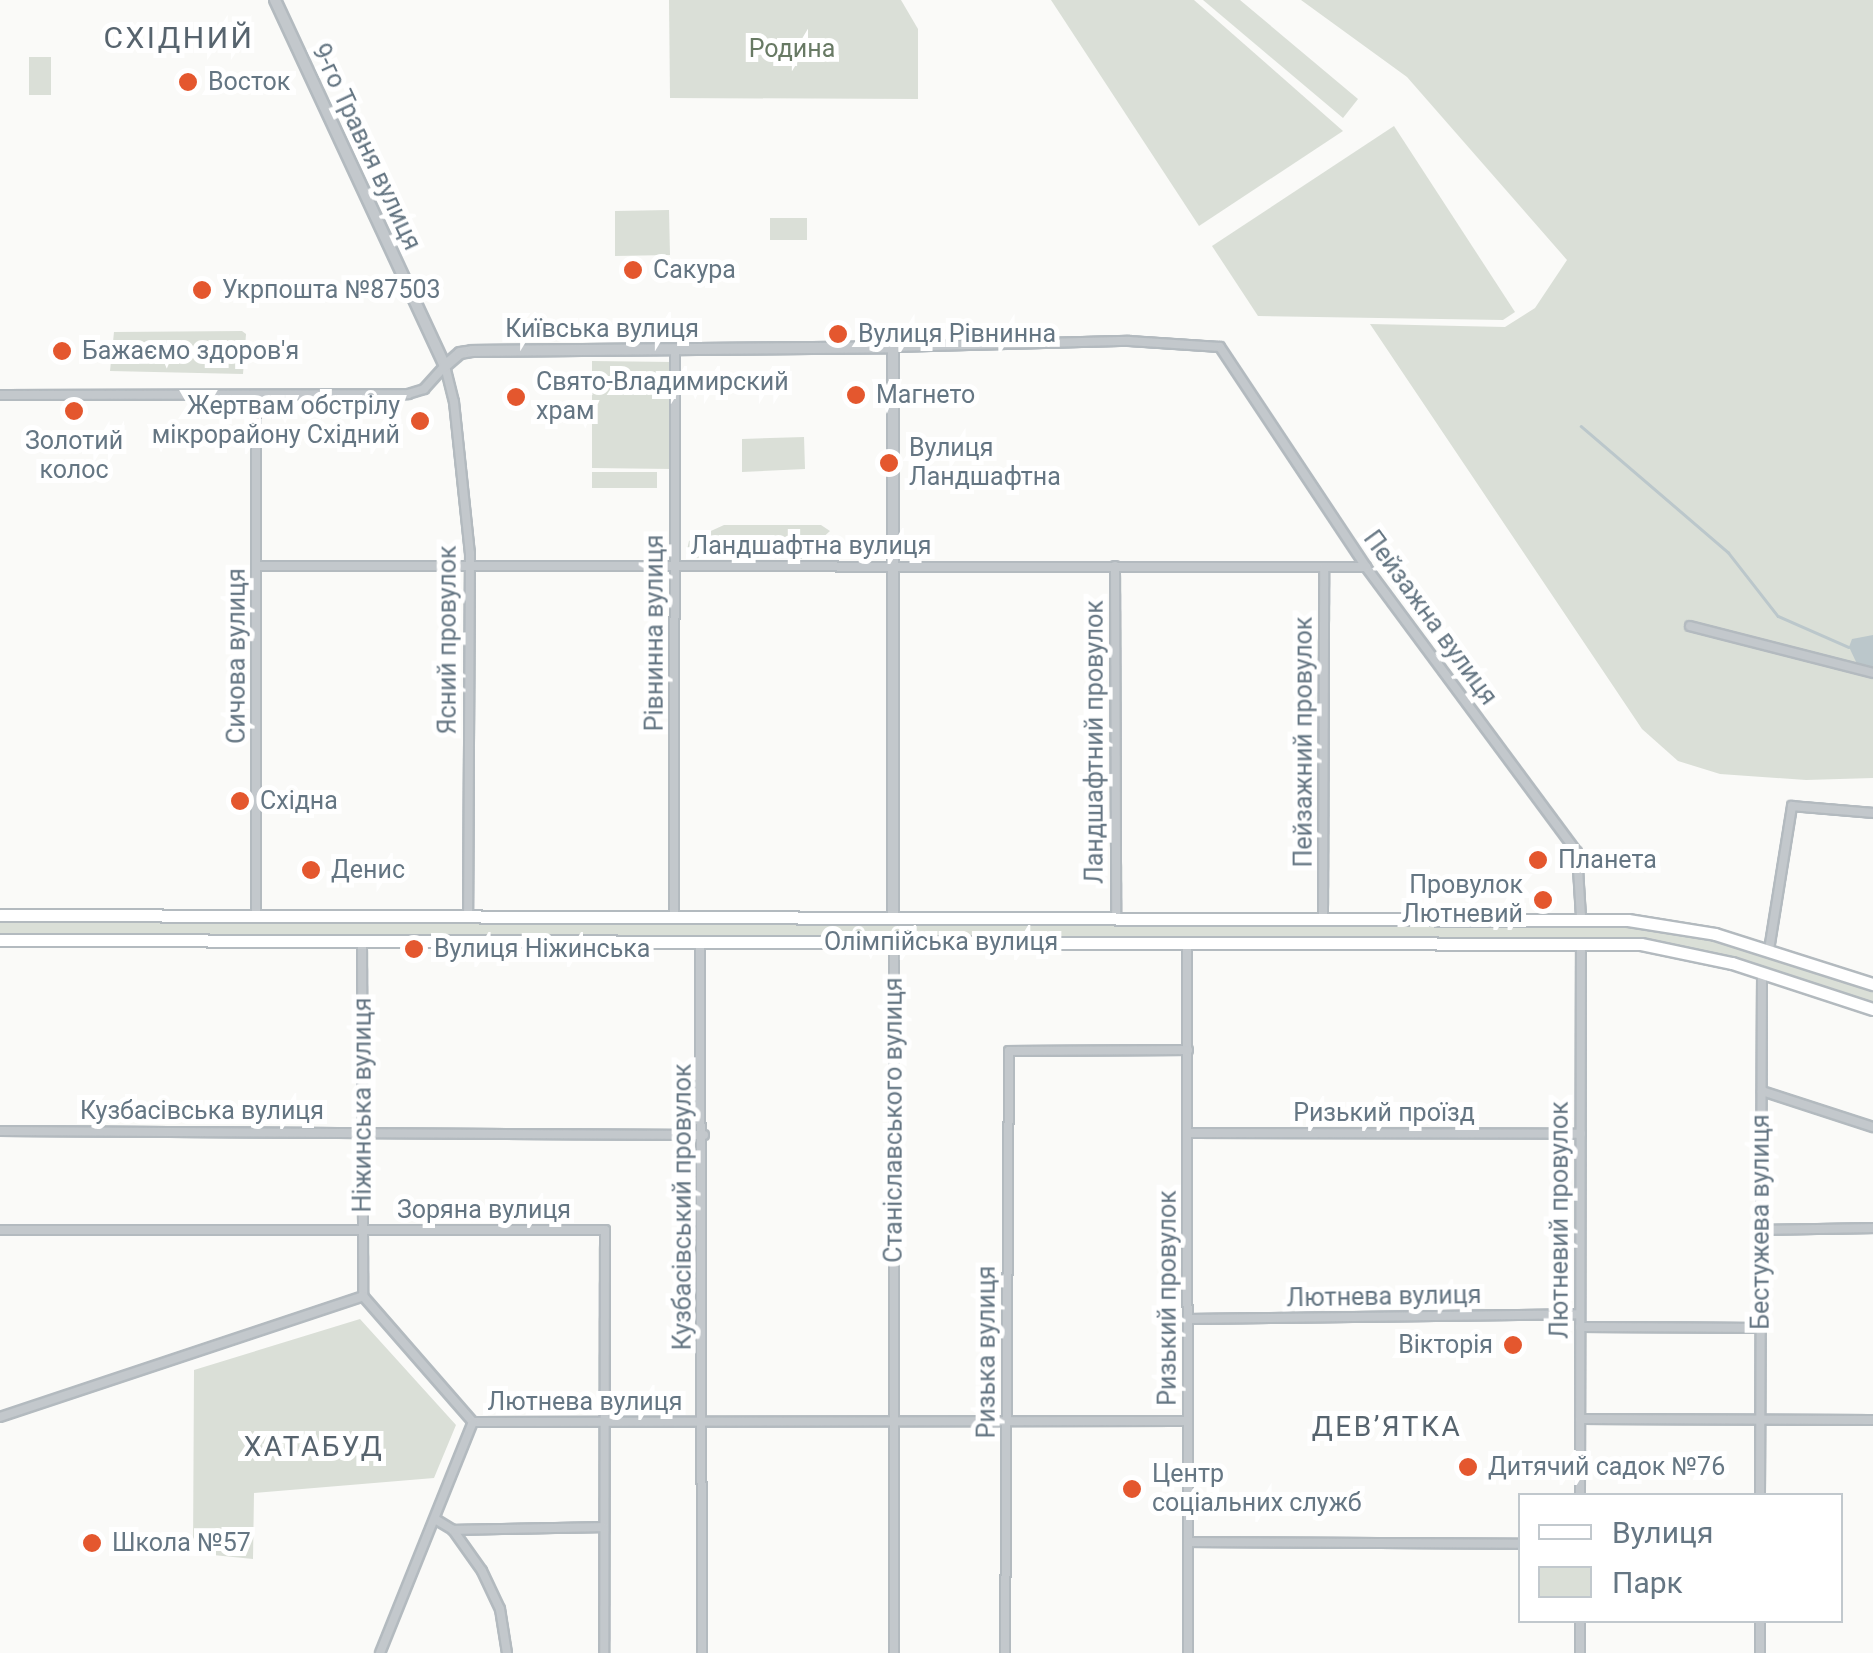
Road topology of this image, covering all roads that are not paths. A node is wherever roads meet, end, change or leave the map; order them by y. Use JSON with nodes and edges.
{"nodes":[{"id":1,"x":275,"y":0,"type":"edge"},
{"id":2,"x":893,"y":347,"type":"junction"},
{"id":3,"x":1220,"y":347,"type":"joint"},
{"id":4,"x":675,"y":349,"type":"junction"},
{"id":5,"x":445,"y":366,"type":"junction"},
{"id":6,"x":0,"y":395,"type":"edge"},
{"id":7,"x":256,"y":395,"type":"junction"},
{"id":8,"x":894,"y":565,"type":"junction"},
{"id":9,"x":256,"y":566,"type":"junction"},
{"id":10,"x":470,"y":566,"type":"junction"},
{"id":11,"x":1115,"y":566,"type":"junction"},
{"id":12,"x":1324,"y":566,"type":"junction"},
{"id":13,"x":675,"y":567,"type":"junction"},
{"id":14,"x":1366,"y":567,"type":"junction"},
{"id":15,"x":1690,"y":626,"type":"dead end"},
{"id":16,"x":1873,"y":672,"type":"edge"},
{"id":17,"x":1873,"y":812,"type":"edge"},
{"id":18,"x":0,"y":915,"type":"edge"},
{"id":19,"x":363,"y":915,"type":"junction"},
{"id":20,"x":256,"y":916,"type":"junction"},
{"id":21,"x":468,"y":916,"type":"junction"},
{"id":22,"x":674,"y":918,"type":"junction"},
{"id":23,"x":893,"y":918,"type":"junction"},
{"id":24,"x":1116,"y":918,"type":"junction"},
{"id":25,"x":1323,"y":918,"type":"junction"},
{"id":26,"x":1581,"y":918,"type":"junction"},
{"id":27,"x":0,"y":940,"type":"edge"},
{"id":28,"x":362,"y":942,"type":"junction"},
{"id":29,"x":700,"y":942,"type":"junction"},
{"id":30,"x":1187,"y":942,"type":"junction"},
{"id":31,"x":894,"y":943,"type":"junction"},
{"id":32,"x":1581,"y":944,"type":"junction"},
{"id":33,"x":1769,"y":950,"type":"junction"},
{"id":34,"x":1762,"y":973,"type":"junction"},
{"id":35,"x":1873,"y":984,"type":"edge"},
{"id":36,"x":1873,"y":1009,"type":"edge"},
{"id":37,"x":1188,"y":1050,"type":"junction"},
{"id":38,"x":1762,"y":1091,"type":"junction"},
{"id":39,"x":1873,"y":1127,"type":"edge"},
{"id":40,"x":0,"y":1131,"type":"edge"},
{"id":41,"x":363,"y":1132,"type":"junction"},
{"id":42,"x":1188,"y":1133,"type":"junction"},
{"id":43,"x":704,"y":1134,"type":"junction"},
{"id":44,"x":1580,"y":1134,"type":"junction"},
{"id":45,"x":1873,"y":1228,"type":"edge"},
{"id":46,"x":0,"y":1230,"type":"edge"},
{"id":47,"x":363,"y":1230,"type":"junction"},
{"id":48,"x":1761,"y":1230,"type":"junction"},
{"id":49,"x":363,"y":1296,"type":"junction"},
{"id":50,"x":1580,"y":1314,"type":"junction"},
{"id":51,"x":1188,"y":1319,"type":"junction"},
{"id":52,"x":1580,"y":1328,"type":"junction"},
{"id":53,"x":1761,"y":1328,"type":"junction"},
{"id":54,"x":0,"y":1417,"type":"edge"},
{"id":55,"x":1580,"y":1420,"type":"junction"},
{"id":56,"x":1761,"y":1420,"type":"junction"},
{"id":57,"x":1873,"y":1420,"type":"edge"},
{"id":58,"x":1006,"y":1421,"type":"junction"},
{"id":59,"x":1188,"y":1421,"type":"junction"},
{"id":60,"x":473,"y":1422,"type":"junction"},
{"id":61,"x":605,"y":1422,"type":"junction"},
{"id":62,"x":703,"y":1422,"type":"junction"},
{"id":63,"x":895,"y":1422,"type":"junction"},
{"id":64,"x":1580,"y":1493,"type":"edge"},
{"id":65,"x":1760,"y":1493,"type":"edge"},
{"id":66,"x":435,"y":1519,"type":"junction"},
{"id":67,"x":604,"y":1527,"type":"junction"},
{"id":68,"x":453,"y":1530,"type":"junction"},
{"id":69,"x":1188,"y":1542,"type":"junction"},
{"id":70,"x":1518,"y":1544,"type":"edge"},
{"id":71,"x":1580,"y":1623,"type":"edge"},
{"id":72,"x":1760,"y":1623,"type":"edge"},
{"id":73,"x":380,"y":1653,"type":"edge"},
{"id":74,"x":508,"y":1653,"type":"edge"},
{"id":75,"x":604,"y":1653,"type":"edge"},
{"id":76,"x":702,"y":1653,"type":"edge"},
{"id":77,"x":894,"y":1653,"type":"edge"},
{"id":78,"x":1005,"y":1653,"type":"edge"},
{"id":79,"x":1188,"y":1653,"type":"edge"},
{"id":80,"x":1580,"y":1653,"type":"edge"},
{"id":81,"x":1760,"y":1653,"type":"edge"}],
"edges":[{"from":1,"to":5,"type":"street","name":"9-го Травня вулиця"},
{"from":2,"to":3,"type":"street","name":"Київська вулиця"},
{"from":2,"to":4,"type":"street","name":"Київська вулиця"},
{"from":2,"to":8,"type":"street","name":"Станіславського вулиця"},
{"from":3,"to":14,"type":"street","name":"Пейзажна вулиця"},
{"from":4,"to":5,"type":"street","name":"Київська вулиця"},
{"from":4,"to":13,"type":"street","name":"Рівнинна вулиця"},
{"from":5,"to":7,"type":"street","name":"Київська вулиця"},
{"from":5,"to":10,"type":"street","name":"Ясний провулок"},
{"from":6,"to":7,"type":"street","name":"Київська вулиця"},
{"from":7,"to":9,"type":"street","name":"Сичова вулиця"},
{"from":8,"to":11,"type":"street","name":"Ландшафтна вулиця"},
{"from":8,"to":13,"type":"street","name":"Ландшафтна вулиця"},
{"from":8,"to":23,"type":"street","name":"Станіславського вулиця"},
{"from":9,"to":10,"type":"street","name":"Ландшафтна вулиця"},
{"from":9,"to":20,"type":"street","name":"Сичова вулиця"},
{"from":10,"to":13,"type":"street","name":"Ландшафтна вулиця"},
{"from":10,"to":21,"type":"street","name":"Ясний провулок"},
{"from":11,"to":12,"type":"street","name":"Ландшафтна вулиця"},
{"from":11,"to":24,"type":"street","name":"Ландшафтний провулок"},
{"from":12,"to":14,"type":"street","name":"Ландшафтна вулиця"},
{"from":12,"to":25,"type":"street","name":"Пейзажний провулок"},
{"from":13,"to":22,"type":"street","name":"Рівнинна вулиця"},
{"from":14,"to":26,"type":"street","name":"Пейзажна вулиця"},
{"from":15,"to":16,"type":"street"},
{"from":17,"to":33,"type":"street"},
{"from":18,"to":20,"type":"main road","name":"Олімпійська вулиця"},
{"from":19,"to":20,"type":"main road","name":"Олімпійська вулиця"},
{"from":19,"to":21,"type":"main road","name":"Олімпійська вулиця"},
{"from":19,"to":28,"type":"main road","name":"Ніжинська вулиця"},
{"from":21,"to":22,"type":"main road","name":"Олімпійська вулиця"},
{"from":22,"to":23,"type":"main road","name":"Олімпійська вулиця"},
{"from":23,"to":24,"type":"main road","name":"Олімпійська вулиця"},
{"from":23,"to":31,"type":"main road","name":"Станіславського вулиця"},
{"from":24,"to":25,"type":"main road","name":"Олімпійська вулиця"},
{"from":25,"to":26,"type":"main road","name":"Олімпійська вулиця"},
{"from":26,"to":32,"type":"main road"},
{"from":26,"to":33,"type":"main road","name":"Олімпійська вулиця"},
{"from":27,"to":28,"type":"main road","name":"Олімпійська вулиця"},
{"from":28,"to":29,"type":"main road","name":"Олімпійська вулиця"},
{"from":28,"to":41,"type":"street","name":"Ніжинська вулиця"},
{"from":29,"to":31,"type":"main road","name":"Олімпійська вулиця"},
{"from":29,"to":43,"type":"street","name":"Кузбасівський провулок"},
{"from":30,"to":31,"type":"main road","name":"Олімпійська вулиця"},
{"from":30,"to":32,"type":"main road","name":"Олімпійська вулиця"},
{"from":30,"to":37,"type":"street","name":"Ризький провулок"},
{"from":31,"to":63,"type":"street","name":"Станіславського вулиця"},
{"from":32,"to":34,"type":"main road","name":"Олімпійська вулиця"},
{"from":32,"to":44,"type":"street","name":"Лютневий провулок"},
{"from":33,"to":34,"type":"main road","name":"Бестужева вулиця"},
{"from":33,"to":35,"type":"main road","name":"Олімпійська вулиця"},
{"from":34,"to":36,"type":"main road","name":"Олімпійська вулиця"},
{"from":34,"to":38,"type":"street","name":"Бестужева вулиця"},
{"from":37,"to":42,"type":"street","name":"Ризький провулок"},
{"from":37,"to":58,"type":"street","name":"Ризька вулиця"},
{"from":38,"to":39,"type":"street"},
{"from":38,"to":48,"type":"street","name":"Бестужева вулиця"},
{"from":40,"to":41,"type":"street","name":"Кузбасівська вулиця"},
{"from":41,"to":43,"type":"street","name":"Кузбасівська вулиця"},
{"from":41,"to":47,"type":"street","name":"Ніжинська вулиця"},
{"from":42,"to":44,"type":"street","name":"Ризький проїзд"},
{"from":42,"to":51,"type":"street","name":"Ризький провулок"},
{"from":43,"to":62,"type":"street","name":"Кузбасівський провулок"},
{"from":44,"to":50,"type":"street","name":"Лютневий провулок"},
{"from":45,"to":48,"type":"street"},
{"from":46,"to":47,"type":"street","name":"Зоряна вулиця"},
{"from":47,"to":49,"type":"street","name":"Ніжинська вулиця"},
{"from":47,"to":61,"type":"street","name":"Зоряна вулиця"},
{"from":48,"to":53,"type":"street","name":"Бестужева вулиця"},
{"from":49,"to":54,"type":"street"},
{"from":49,"to":60,"type":"street","name":"Лютнева вулиця"},
{"from":50,"to":51,"type":"street","name":"Лютнева вулиця"},
{"from":50,"to":52,"type":"street","name":"Лютневий провулок"},
{"from":51,"to":59,"type":"street","name":"Ризький провулок"},
{"from":52,"to":53,"type":"street"},
{"from":52,"to":55,"type":"street","name":"Лютневий провулок"},
{"from":53,"to":56,"type":"street","name":"Бестужева вулиця"},
{"from":55,"to":56,"type":"street"},
{"from":55,"to":64,"type":"street","name":"Лютневий провулок"},
{"from":56,"to":57,"type":"street"},
{"from":56,"to":65,"type":"street","name":"Бестужева вулиця"},
{"from":58,"to":59,"type":"street","name":"Лютнева вулиця"},
{"from":58,"to":63,"type":"street","name":"Лютнева вулиця"},
{"from":58,"to":78,"type":"street","name":"Ризька вулиця"},
{"from":59,"to":69,"type":"street","name":"Ризький провулок"},
{"from":60,"to":61,"type":"street","name":"Лютнева вулиця"},
{"from":60,"to":66,"type":"street"},
{"from":61,"to":62,"type":"street","name":"Лютнева вулиця"},
{"from":61,"to":67,"type":"street","name":"Зоряна вулиця"},
{"from":62,"to":63,"type":"street","name":"Лютнева вулиця"},
{"from":62,"to":76,"type":"street","name":"Кузбасівський провулок"},
{"from":63,"to":77,"type":"street","name":"Станіславського вулиця"},
{"from":66,"to":68,"type":"street"},
{"from":66,"to":73,"type":"street"},
{"from":67,"to":68,"type":"street"},
{"from":67,"to":75,"type":"street","name":"Зоряна вулиця"},
{"from":68,"to":74,"type":"street"},
{"from":69,"to":70,"type":"street"},
{"from":69,"to":79,"type":"street","name":"Ризький провулок"},
{"from":71,"to":80,"type":"street"},
{"from":72,"to":81,"type":"street"}]}
